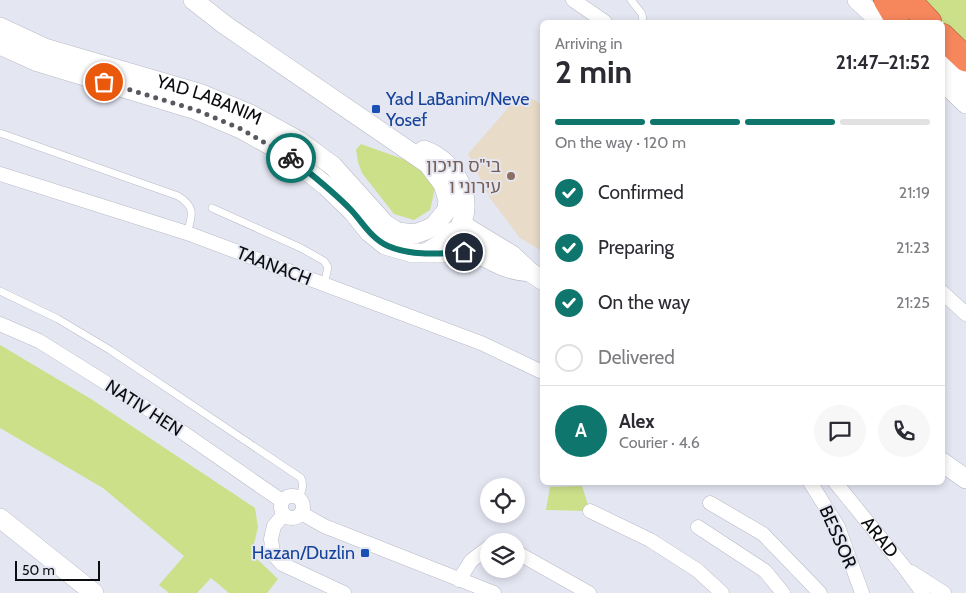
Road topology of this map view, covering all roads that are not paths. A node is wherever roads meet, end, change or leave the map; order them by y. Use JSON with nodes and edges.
{"nodes":[{"id":1,"x":193,"y":0,"type":"edge"},
{"id":2,"x":573,"y":0,"type":"edge"},
{"id":3,"x":632,"y":0,"type":"edge"},
{"id":4,"x":857,"y":0,"type":"edge"},
{"id":5,"x":892,"y":10,"type":"edge"},
{"id":6,"x":601,"y":20,"type":"edge"},
{"id":7,"x":643,"y":20,"type":"edge"},
{"id":8,"x":927,"y":20,"type":"edge"},
{"id":9,"x":0,"y":27,"type":"edge"},
{"id":10,"x":945,"y":39,"type":"edge"},
{"id":11,"x":0,"y":45,"type":"edge"},
{"id":12,"x":966,"y":59,"type":"edge"},
{"id":13,"x":945,"y":64,"type":"edge"},
{"id":14,"x":966,"y":83,"type":"edge"},
{"id":15,"x":945,"y":85,"type":"edge"},
{"id":16,"x":966,"y":104,"type":"edge"},
{"id":17,"x":0,"y":133,"type":"edge"},
{"id":18,"x":0,"y":174,"type":"edge"},
{"id":19,"x":212,"y":208,"type":"dead end"},
{"id":20,"x":452,"y":224,"type":"junction"},
{"id":21,"x":187,"y":232,"type":"junction"},
{"id":22,"x":428,"y":252,"type":"junction"},
{"id":23,"x":484,"y":257,"type":"junction"},
{"id":24,"x":536,"y":276,"type":"edge"},
{"id":25,"x":324,"y":285,"type":"junction"},
{"id":26,"x":0,"y":291,"type":"edge"},
{"id":27,"x":945,"y":295,"type":"edge"},
{"id":28,"x":966,"y":314,"type":"edge"},
{"id":29,"x":0,"y":324,"type":"edge"},
{"id":30,"x":540,"y":371,"type":"edge"},
{"id":31,"x":945,"y":464,"type":"edge"},
{"id":32,"x":966,"y":479,"type":"edge"},
{"id":33,"x":812,"y":485,"type":"edge"},
{"id":34,"x":837,"y":485,"type":"edge"},
{"id":35,"x":298,"y":498,"type":"junction"},
{"id":36,"x":710,"y":504,"type":"dead end"},
{"id":37,"x":283,"y":508,"type":"junction"},
{"id":38,"x":590,"y":511,"type":"dead end"},
{"id":39,"x":301,"y":513,"type":"junction"},
{"id":40,"x":0,"y":518,"type":"edge"},
{"id":41,"x":698,"y":527,"type":"dead end"},
{"id":42,"x":480,"y":554,"type":"edge"},
{"id":43,"x":525,"y":557,"type":"edge"},
{"id":44,"x":904,"y":567,"type":"junction"},
{"id":45,"x":459,"y":580,"type":"junction"},
{"id":46,"x":94,"y":593,"type":"edge"},
{"id":47,"x":344,"y":593,"type":"edge"},
{"id":48,"x":494,"y":593,"type":"edge"},
{"id":49,"x":589,"y":593,"type":"edge"},
{"id":50,"x":722,"y":593,"type":"edge"},
{"id":51,"x":784,"y":593,"type":"edge"},
{"id":52,"x":820,"y":593,"type":"edge"},
{"id":53,"x":862,"y":593,"type":"edge"},
{"id":54,"x":923,"y":593,"type":"edge"},
{"id":55,"x":944,"y":593,"type":"edge"}],
"edges":[{"from":1,"to":20,"type":"street"},
{"from":2,"to":6,"type":"street"},
{"from":3,"to":7,"type":"lane"},
{"from":4,"to":5,"type":"street"},
{"from":5,"to":8,"type":"highway"},
{"from":9,"to":20,"type":"street","name":"YAD LABANIM"},
{"from":10,"to":12,"type":"highway"},
{"from":11,"to":22,"type":"street","name":"YAD LABANIM"},
{"from":13,"to":14,"type":"street"},
{"from":15,"to":16,"type":"street"},
{"from":17,"to":21,"type":"lane"},
{"from":18,"to":21,"type":"street","name":"TAANACH"},
{"from":19,"to":25,"type":"lane"},
{"from":20,"to":22,"type":"street"},
{"from":20,"to":23,"type":"street"},
{"from":20,"to":24,"type":"street"},
{"from":21,"to":25,"type":"street","name":"TAANACH"},
{"from":22,"to":23,"type":"street","name":"YAD LABANIM"},
{"from":23,"to":24,"type":"street"},
{"from":25,"to":30,"type":"street","name":"TAANACH"},
{"from":26,"to":35,"type":"lane"},
{"from":27,"to":28,"type":"street"},
{"from":29,"to":37,"type":"street","name":"NATIV HEN"},
{"from":31,"to":32,"type":"street"},
{"from":33,"to":53,"type":"street","name":"BESSOR"},
{"from":34,"to":44,"type":"street","name":"ARAD"},
{"from":35,"to":37,"type":"street"},
{"from":35,"to":39,"type":"street"},
{"from":36,"to":52,"type":"street"},
{"from":37,"to":39,"type":"street"},
{"from":37,"to":47,"type":"street"},
{"from":38,"to":50,"type":"street"},
{"from":39,"to":45,"type":"street"},
{"from":40,"to":46,"type":"street"},
{"from":41,"to":51,"type":"street"},
{"from":42,"to":45,"type":"street"},
{"from":43,"to":49,"type":"street"},
{"from":44,"to":54,"type":"street","name":"ARAD"},
{"from":44,"to":55,"type":"street"},
{"from":45,"to":48,"type":"street"}]}
